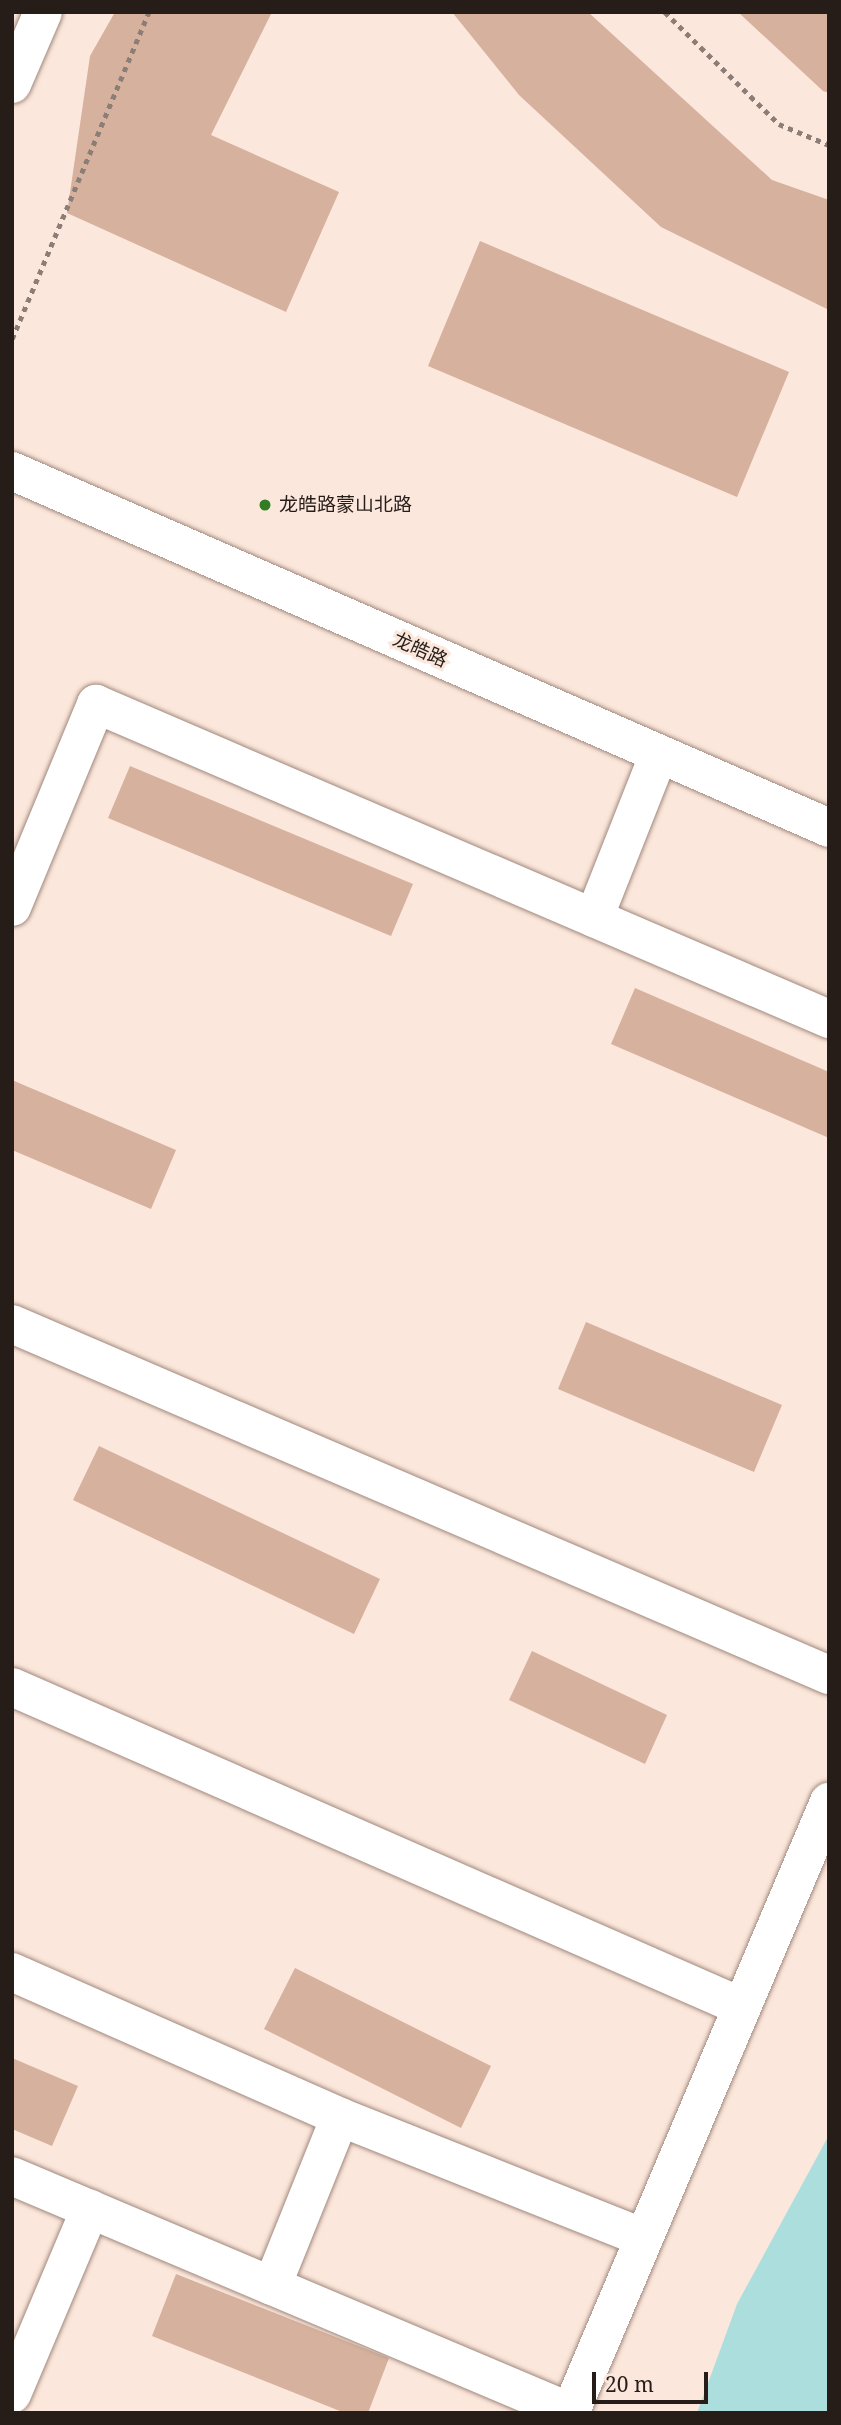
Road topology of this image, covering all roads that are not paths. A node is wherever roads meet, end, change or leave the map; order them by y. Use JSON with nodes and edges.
{"nodes":[{"id":1,"x":43,"y":12,"type":"edge"},
{"id":2,"x":12,"y":83,"type":"edge"},
{"id":3,"x":12,"y":471,"type":"edge"},
{"id":4,"x":659,"y":754,"type":"junction"},
{"id":5,"x":829,"y":828,"type":"edge"},
{"id":6,"x":12,"y":907,"type":"edge"},
{"id":7,"x":594,"y":918,"type":"junction"},
{"id":8,"x":829,"y":1019,"type":"edge"},
{"id":9,"x":12,"y":1324,"type":"edge"},
{"id":10,"x":829,"y":1675,"type":"edge"},
{"id":11,"x":12,"y":1687,"type":"edge"},
{"id":12,"x":829,"y":1802,"type":"edge"},
{"id":13,"x":12,"y":1972,"type":"edge"},
{"id":14,"x":742,"y":2007,"type":"junction"},
{"id":15,"x":340,"y":2117,"type":"junction"},
{"id":16,"x":12,"y":2176,"type":"edge"},
{"id":17,"x":90,"y":2209,"type":"junction"},
{"id":18,"x":644,"y":2238,"type":"junction"},
{"id":19,"x":272,"y":2286,"type":"junction"},
{"id":20,"x":12,"y":2394,"type":"edge"},
{"id":21,"x":570,"y":2412,"type":"edge"}],
"edges":[{"from":1,"to":2,"type":"street"},
{"from":3,"to":4,"type":"street","name":"龙皓路"},
{"from":4,"to":5,"type":"street","name":"龙皓路"},
{"from":4,"to":7,"type":"street"},
{"from":6,"to":7,"type":"street"},
{"from":7,"to":8,"type":"street"},
{"from":9,"to":10,"type":"street"},
{"from":11,"to":14,"type":"street"},
{"from":12,"to":14,"type":"street"},
{"from":13,"to":15,"type":"street"},
{"from":14,"to":18,"type":"street"},
{"from":15,"to":18,"type":"street"},
{"from":15,"to":19,"type":"street"},
{"from":16,"to":17,"type":"street"},
{"from":17,"to":19,"type":"street"},
{"from":17,"to":20,"type":"street"},
{"from":18,"to":21,"type":"street"},
{"from":19,"to":21,"type":"street"}]}
